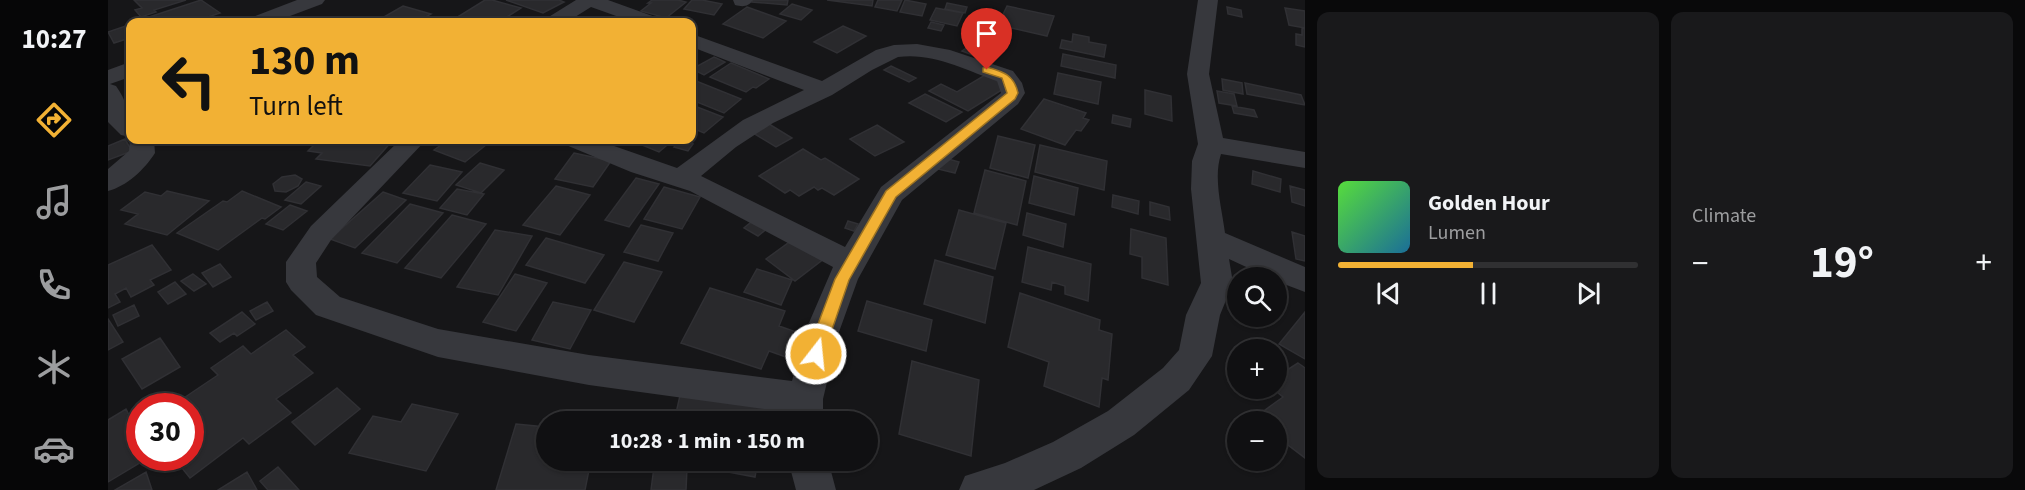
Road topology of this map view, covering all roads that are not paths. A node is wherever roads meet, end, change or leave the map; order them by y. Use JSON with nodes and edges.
{"nodes":[{"id":1,"x":315,"y":0,"type":"edge"},
{"id":2,"x":590,"y":0,"type":"edge"},
{"id":3,"x":1189,"y":0,"type":"edge"},
{"id":4,"x":1208,"y":7,"type":"edge"},
{"id":5,"x":285,"y":12,"type":"junction"},
{"id":6,"x":268,"y":18,"type":"edge"},
{"id":7,"x":299,"y":18,"type":"edge"},
{"id":8,"x":561,"y":18,"type":"edge"},
{"id":9,"x":640,"y":18,"type":"edge"},
{"id":10,"x":696,"y":42,"type":"edge"},
{"id":11,"x":126,"y":71,"type":"edge"},
{"id":12,"x":108,"y":78,"type":"edge"},
{"id":13,"x":824,"y":90,"type":"junction"},
{"id":14,"x":108,"y":91,"type":"edge"},
{"id":15,"x":126,"y":126,"type":"edge"},
{"id":16,"x":142,"y":144,"type":"edge"},
{"id":17,"x":410,"y":144,"type":"edge"},
{"id":18,"x":585,"y":144,"type":"edge"},
{"id":19,"x":1211,"y":144,"type":"junction"},
{"id":20,"x":1305,"y":160,"type":"edge"},
{"id":21,"x":681,"y":179,"type":"junction"},
{"id":22,"x":108,"y":182,"type":"edge"},
{"id":23,"x":1211,"y":239,"type":"junction"},
{"id":24,"x":851,"y":263,"type":"junction"},
{"id":25,"x":1305,"y":280,"type":"edge"},
{"id":26,"x":804,"y":410,"type":"edge"},
{"id":27,"x":811,"y":471,"type":"edge"},
{"id":28,"x":816,"y":490,"type":"edge"},
{"id":29,"x":979,"y":490,"type":"edge"}],
"edges":[{"from":1,"to":5,"type":"street"},
{"from":2,"to":8,"type":"street"},
{"from":2,"to":9,"type":"street"},
{"from":3,"to":4,"type":"street"},
{"from":4,"to":19,"type":"street"},
{"from":5,"to":6,"type":"street"},
{"from":5,"to":7,"type":"street"},
{"from":10,"to":13,"type":"street"},
{"from":11,"to":12,"type":"street"},
{"from":13,"to":21,"type":"street"},
{"from":13,"to":24,"type":"street"},
{"from":14,"to":15,"type":"street"},
{"from":16,"to":22,"type":"street"},
{"from":17,"to":26,"type":"street"},
{"from":18,"to":21,"type":"street"},
{"from":19,"to":20,"type":"street"},
{"from":19,"to":23,"type":"street"},
{"from":21,"to":24,"type":"street"},
{"from":23,"to":25,"type":"street"},
{"from":23,"to":29,"type":"street"},
{"from":24,"to":26,"type":"street"},
{"from":27,"to":28,"type":"street"}]}
